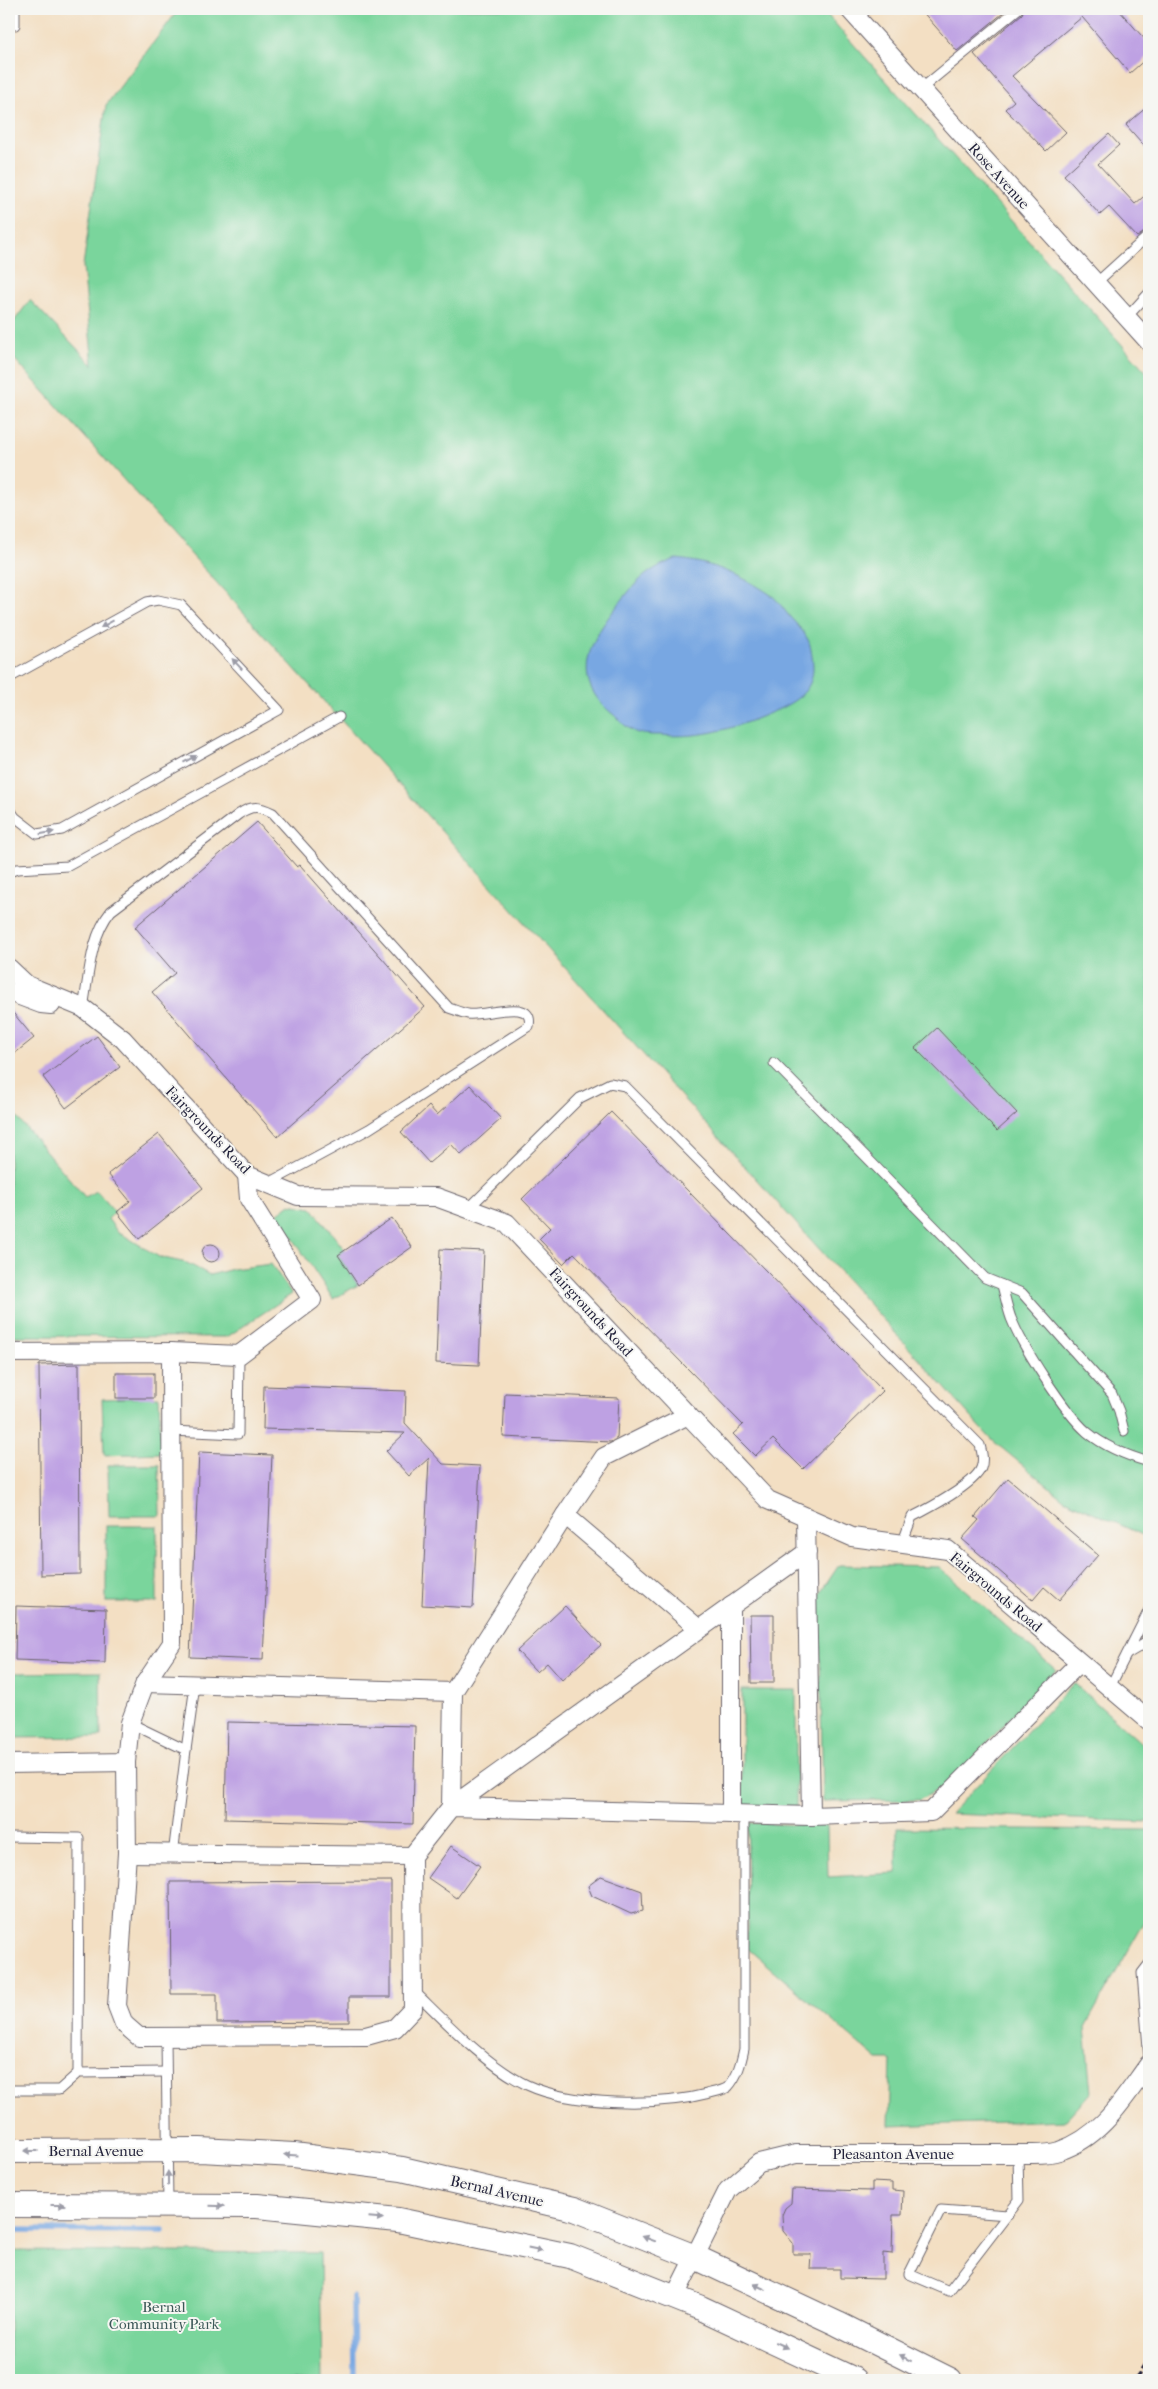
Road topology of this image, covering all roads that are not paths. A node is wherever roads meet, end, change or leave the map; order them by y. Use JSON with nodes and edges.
{"nodes":[{"id":1,"x":15,"y":9,"type":"edge"},
{"id":2,"x":1018,"y":9,"type":"edge"},
{"id":3,"x":858,"y":12,"type":"edge"},
{"id":4,"x":9,"y":25,"type":"edge"},
{"id":5,"x":921,"y":89,"type":"junction"},
{"id":6,"x":1149,"y":235,"type":"edge"},
{"id":7,"x":1096,"y":283,"type":"junction"},
{"id":8,"x":1149,"y":294,"type":"edge"},
{"id":9,"x":1127,"y":317,"type":"junction"},
{"id":10,"x":1149,"y":342,"type":"edge"},
{"id":11,"x":9,"y":678,"type":"edge"},
{"id":12,"x":339,"y":717,"type":"dead end"},
{"id":13,"x":9,"y":808,"type":"edge"},
{"id":14,"x":9,"y":872,"type":"edge"},
{"id":15,"x":9,"y":968,"type":"edge"},
{"id":16,"x":9,"y":992,"type":"edge"},
{"id":17,"x":83,"y":1008,"type":"junction"},
{"id":18,"x":774,"y":1063,"type":"dead end"},
{"id":19,"x":247,"y":1175,"type":"junction"},
{"id":20,"x":268,"y":1183,"type":"junction"},
{"id":21,"x":468,"y":1209,"type":"junction"},
{"id":22,"x":1002,"y":1285,"type":"junction"},
{"id":23,"x":171,"y":1352,"type":"junction"},
{"id":24,"x":9,"y":1353,"type":"edge"},
{"id":25,"x":239,"y":1355,"type":"junction"},
{"id":26,"x":688,"y":1415,"type":"junction"},
{"id":27,"x":171,"y":1431,"type":"junction"},
{"id":28,"x":1124,"y":1431,"type":"dead end"},
{"id":29,"x":1149,"y":1462,"type":"edge"},
{"id":30,"x":565,"y":1515,"type":"junction"},
{"id":31,"x":806,"y":1518,"type":"junction"},
{"id":32,"x":902,"y":1544,"type":"junction"},
{"id":33,"x":807,"y":1552,"type":"junction"},
{"id":34,"x":731,"y":1606,"type":"junction"},
{"id":35,"x":1149,"y":1610,"type":"edge"},
{"id":36,"x":699,"y":1629,"type":"junction"},
{"id":37,"x":1149,"y":1637,"type":"edge"},
{"id":38,"x":1127,"y":1654,"type":"junction"},
{"id":39,"x":1079,"y":1663,"type":"junction"},
{"id":40,"x":145,"y":1683,"type":"junction"},
{"id":41,"x":195,"y":1685,"type":"junction"},
{"id":42,"x":1110,"y":1687,"type":"junction"},
{"id":43,"x":452,"y":1692,"type":"junction"},
{"id":44,"x":1149,"y":1721,"type":"edge"},
{"id":45,"x":130,"y":1723,"type":"junction"},
{"id":46,"x":186,"y":1750,"type":"junction"},
{"id":47,"x":126,"y":1762,"type":"junction"},
{"id":48,"x":9,"y":1764,"type":"edge"},
{"id":49,"x":451,"y":1807,"type":"junction"},
{"id":50,"x":738,"y":1814,"type":"junction"},
{"id":51,"x":811,"y":1816,"type":"junction"},
{"id":52,"x":9,"y":1837,"type":"edge"},
{"id":53,"x":126,"y":1853,"type":"junction"},
{"id":54,"x":173,"y":1855,"type":"junction"},
{"id":55,"x":412,"y":1856,"type":"junction"},
{"id":56,"x":1149,"y":1964,"type":"edge"},
{"id":57,"x":412,"y":1989,"type":"junction"},
{"id":58,"x":166,"y":2037,"type":"junction"},
{"id":59,"x":1149,"y":2062,"type":"edge"},
{"id":60,"x":166,"y":2072,"type":"junction"},
{"id":61,"x":78,"y":2073,"type":"junction"},
{"id":62,"x":9,"y":2090,"type":"edge"},
{"id":63,"x":9,"y":2151,"type":"edge"},
{"id":64,"x":167,"y":2151,"type":"junction"},
{"id":65,"x":1018,"y":2154,"type":"junction"},
{"id":66,"x":9,"y":2205,"type":"edge"},
{"id":67,"x":168,"y":2205,"type":"junction"},
{"id":68,"x":1008,"y":2214,"type":"junction"},
{"id":69,"x":695,"y":2257,"type":"junction"},
{"id":70,"x":675,"y":2296,"type":"junction"},
{"id":71,"x":855,"y":2380,"type":"edge"},
{"id":72,"x":950,"y":2380,"type":"edge"}],
"edges":[{"from":1,"to":4,"type":"lane"},
{"from":2,"to":5,"type":"lane"},
{"from":3,"to":5,"type":"street","name":"Rose Avenue"},
{"from":5,"to":7,"type":"street","name":"Rose Avenue"},
{"from":6,"to":7,"type":"lane"},
{"from":7,"to":9,"type":"street","name":"Rose Avenue"},
{"from":8,"to":9,"type":"lane"},
{"from":9,"to":10,"type":"street","name":"Rose Avenue"},
{"from":13,"to":11,"type":"lane","one_way":true},
{"from":12,"to":14,"type":"lane"},
{"from":15,"to":17,"type":"street","name":"Fairgrounds Road"},
{"from":16,"to":17,"type":"street"},
{"from":17,"to":19,"type":"street","name":"Fairgrounds Road"},
{"from":17,"to":20,"type":"lane"},
{"from":18,"to":22,"type":"lane"},
{"from":19,"to":20,"type":"street","name":"Fairgrounds Road"},
{"from":19,"to":25,"type":"street"},
{"from":20,"to":21,"type":"street","name":"Fairgrounds Road"},
{"from":21,"to":26,"type":"street","name":"Fairgrounds Road"},
{"from":21,"to":32,"type":"lane"},
{"from":22,"to":28,"type":"lane"},
{"from":22,"to":29,"type":"lane"},
{"from":23,"to":24,"type":"street"},
{"from":23,"to":25,"type":"street"},
{"from":23,"to":27,"type":"street"},
{"from":25,"to":27,"type":"lane"},
{"from":26,"to":30,"type":"street"},
{"from":26,"to":31,"type":"street","name":"Fairgrounds Road"},
{"from":27,"to":40,"type":"street"},
{"from":30,"to":36,"type":"street"},
{"from":30,"to":43,"type":"street"},
{"from":31,"to":32,"type":"street","name":"Fairgrounds Road"},
{"from":31,"to":33,"type":"street"},
{"from":32,"to":39,"type":"street","name":"Fairgrounds Road"},
{"from":33,"to":34,"type":"street"},
{"from":33,"to":51,"type":"street"},
{"from":34,"to":36,"type":"street"},
{"from":34,"to":50,"type":"street"},
{"from":35,"to":38,"type":"lane"},
{"from":36,"to":49,"type":"street"},
{"from":37,"to":38,"type":"lane"},
{"from":38,"to":42,"type":"lane"},
{"from":39,"to":42,"type":"street","name":"Fairgrounds Road"},
{"from":39,"to":51,"type":"street"},
{"from":40,"to":41,"type":"street"},
{"from":40,"to":45,"type":"street"},
{"from":41,"to":43,"type":"street"},
{"from":41,"to":46,"type":"lane"},
{"from":42,"to":44,"type":"street","name":"Fairgrounds Road"},
{"from":43,"to":49,"type":"street"},
{"from":45,"to":46,"type":"lane"},
{"from":45,"to":47,"type":"street"},
{"from":46,"to":54,"type":"lane"},
{"from":47,"to":48,"type":"street"},
{"from":47,"to":53,"type":"street"},
{"from":49,"to":50,"type":"street"},
{"from":49,"to":55,"type":"street"},
{"from":50,"to":51,"type":"street"},
{"from":50,"to":57,"type":"lane"},
{"from":52,"to":61,"type":"lane"},
{"from":53,"to":54,"type":"street"},
{"from":53,"to":58,"type":"street"},
{"from":54,"to":55,"type":"street"},
{"from":55,"to":57,"type":"street"},
{"from":56,"to":59,"type":"lane"},
{"from":57,"to":58,"type":"street"},
{"from":58,"to":60,"type":"lane"},
{"from":59,"to":65,"type":"street","name":"Pleasanton Avenue"},
{"from":60,"to":61,"type":"lane"},
{"from":60,"to":64,"type":"lane"},
{"from":61,"to":62,"type":"lane"},
{"from":64,"to":63,"type":"main road","name":"Bernal Avenue","one_way":true},
{"from":67,"to":64,"type":"lane","one_way":true},
{"from":69,"to":64,"type":"main road","name":"Bernal Avenue","one_way":true},
{"from":65,"to":68,"type":"lane"},
{"from":65,"to":69,"type":"street","name":"Pleasanton Avenue"},
{"from":66,"to":67,"type":"main road","one_way":true},
{"from":67,"to":70,"type":"main road","one_way":true},
{"from":68,"to":68,"type":"lane"},
{"from":69,"to":70,"type":"street","name":"Pleasanton Avenue"},
{"from":72,"to":69,"type":"main road","name":"Bernal Avenue","one_way":true},
{"from":70,"to":71,"type":"main road","one_way":true}]}
